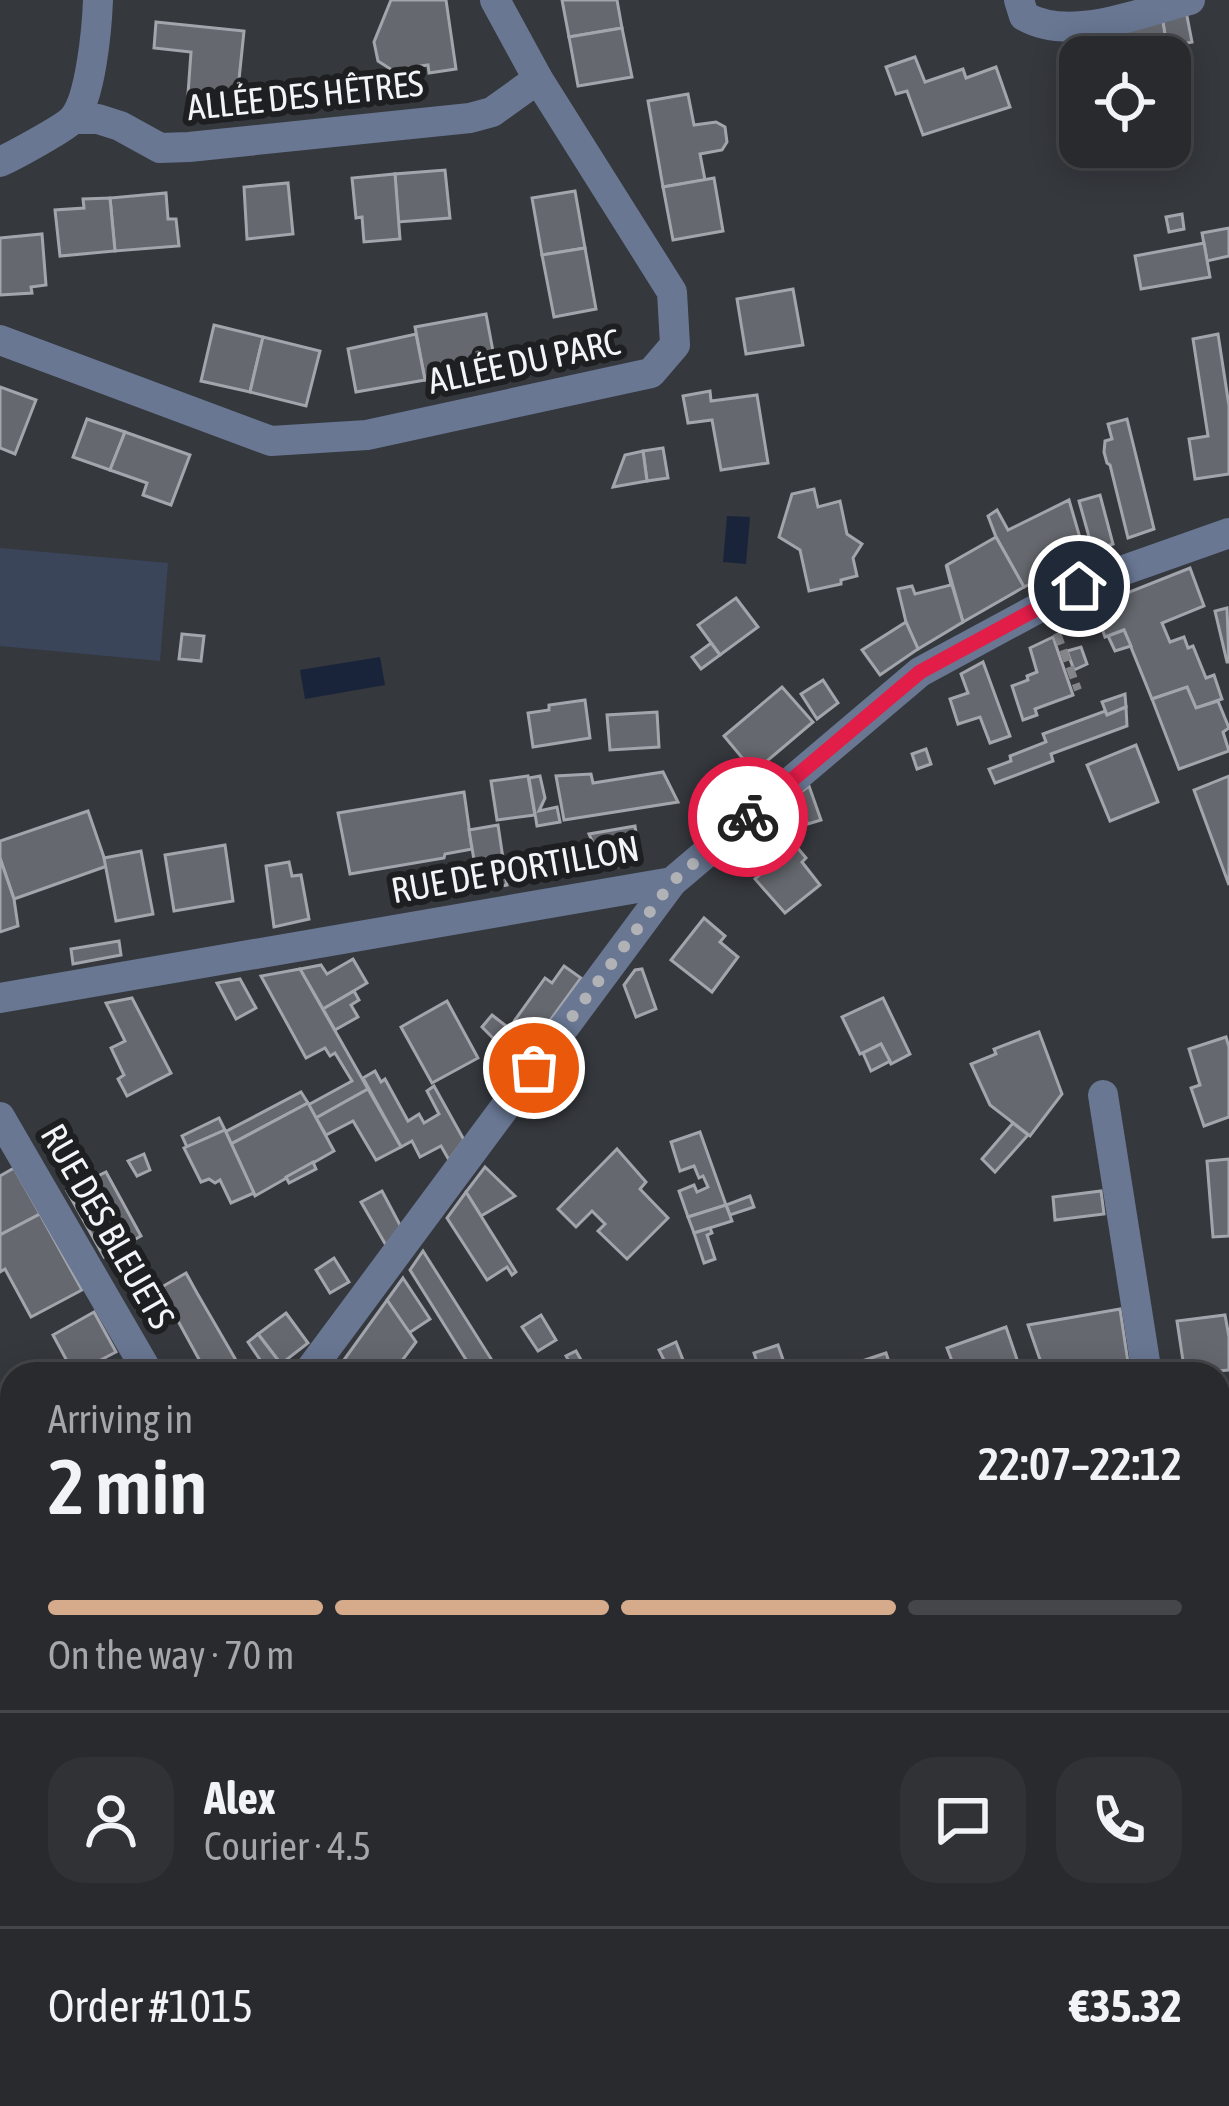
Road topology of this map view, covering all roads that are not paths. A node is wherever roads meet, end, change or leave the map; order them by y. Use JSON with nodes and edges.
{"nodes":[{"id":1,"x":98,"y":0,"type":"edge"},
{"id":2,"x":495,"y":0,"type":"edge"},
{"id":3,"x":1019,"y":0,"type":"edge"},
{"id":4,"x":1190,"y":0,"type":"edge"},
{"id":5,"x":538,"y":79,"type":"junction"},
{"id":6,"x":74,"y":118,"type":"junction"},
{"id":7,"x":0,"y":162,"type":"edge"},
{"id":8,"x":0,"y":340,"type":"edge"},
{"id":9,"x":1229,"y":533,"type":"edge"},
{"id":10,"x":672,"y":882,"type":"junction"},
{"id":11,"x":0,"y":998,"type":"edge"},
{"id":12,"x":1103,"y":1095,"type":"dead end"},
{"id":13,"x":0,"y":1117,"type":"edge"},
{"id":14,"x":142,"y":1362,"type":"edge"},
{"id":15,"x":316,"y":1362,"type":"edge"},
{"id":16,"x":1145,"y":1362,"type":"edge"}],
"edges":[{"from":1,"to":6,"type":"street"},
{"from":2,"to":5,"type":"street","name":"ALLÉE DU PARC"},
{"from":3,"to":4,"type":"street"},
{"from":5,"to":6,"type":"street","name":"ALLÉE DES HÊTRES"},
{"from":5,"to":8,"type":"street","name":"ALLÉE DU PARC"},
{"from":6,"to":7,"type":"street"},
{"from":9,"to":10,"type":"street","name":"RUE DE PORTILLON"},
{"from":10,"to":11,"type":"street","name":"RUE DE PORTILLON"},
{"from":10,"to":15,"type":"street"},
{"from":12,"to":16,"type":"street"},
{"from":13,"to":14,"type":"street","name":"RUE DES BLEUETS"}]}
